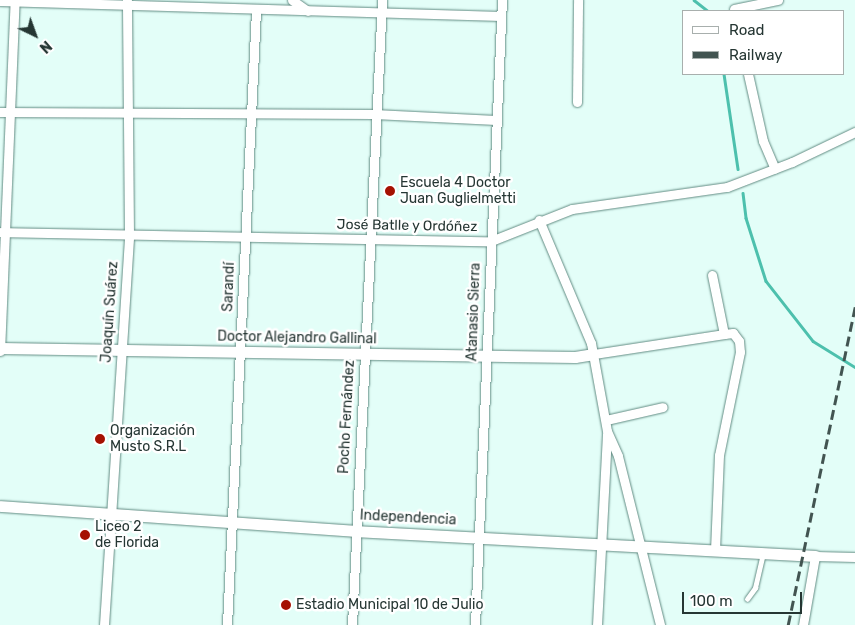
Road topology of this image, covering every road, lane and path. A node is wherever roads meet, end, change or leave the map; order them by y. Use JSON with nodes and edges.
{"nodes":[{"id":1,"x":292,"y":0,"type":"edge"},
{"id":2,"x":382,"y":0,"type":"edge"},
{"id":3,"x":502,"y":0,"type":"edge"},
{"id":4,"x":578,"y":0,"type":"edge"},
{"id":5,"x":778,"y":0,"type":"edge"},
{"id":6,"x":0,"y":1,"type":"edge"},
{"id":7,"x":15,"y":1,"type":"edge"},
{"id":8,"x":127,"y":1,"type":"edge"},
{"id":9,"x":734,"y":7,"type":"edge"},
{"id":10,"x":256,"y":9,"type":"junction"},
{"id":11,"x":308,"y":11,"type":"junction"},
{"id":12,"x":381,"y":13,"type":"junction"},
{"id":13,"x":501,"y":16,"type":"junction"},
{"id":14,"x":748,"y":75,"type":"edge"},
{"id":15,"x":577,"y":102,"type":"dead end"},
{"id":16,"x":0,"y":112,"type":"edge"},
{"id":17,"x":11,"y":112,"type":"junction"},
{"id":18,"x":128,"y":114,"type":"junction"},
{"id":19,"x":374,"y":114,"type":"junction"},
{"id":20,"x":252,"y":116,"type":"junction"},
{"id":21,"x":496,"y":120,"type":"junction"},
{"id":22,"x":855,"y":132,"type":"edge"},
{"id":23,"x":775,"y":169,"type":"junction"},
{"id":24,"x":539,"y":220,"type":"junction"},
{"id":25,"x":3,"y":232,"type":"edge"},
{"id":26,"x":128,"y":235,"type":"junction"},
{"id":27,"x":245,"y":238,"type":"junction"},
{"id":28,"x":371,"y":240,"type":"junction"},
{"id":29,"x":491,"y":241,"type":"junction"},
{"id":30,"x":712,"y":275,"type":"dead end"},
{"id":31,"x":724,"y":334,"type":"junction"},
{"id":32,"x":0,"y":349,"type":"edge"},
{"id":33,"x":121,"y":351,"type":"junction"},
{"id":34,"x":240,"y":352,"type":"junction"},
{"id":35,"x":364,"y":353,"type":"junction"},
{"id":36,"x":594,"y":354,"type":"junction"},
{"id":37,"x":486,"y":355,"type":"junction"},
{"id":38,"x":663,"y":407,"type":"dead end"},
{"id":39,"x":606,"y":420,"type":"junction"},
{"id":40,"x":607,"y":431,"type":"junction"},
{"id":41,"x":0,"y":506,"type":"edge"},
{"id":42,"x":110,"y":514,"type":"junction"},
{"id":43,"x":233,"y":522,"type":"junction"},
{"id":44,"x":355,"y":531,"type":"junction"},
{"id":45,"x":479,"y":537,"type":"junction"},
{"id":46,"x":599,"y":544,"type":"junction"},
{"id":47,"x":640,"y":547,"type":"junction"},
{"id":48,"x":715,"y":551,"type":"junction"},
{"id":49,"x":763,"y":553,"type":"junction"},
{"id":50,"x":815,"y":556,"type":"junction"},
{"id":51,"x":855,"y":556,"type":"edge"},
{"id":52,"x":747,"y":599,"type":"dead end"},
{"id":53,"x":104,"y":625,"type":"edge"},
{"id":54,"x":227,"y":625,"type":"edge"},
{"id":55,"x":352,"y":625,"type":"edge"},
{"id":56,"x":475,"y":625,"type":"edge"},
{"id":57,"x":597,"y":625,"type":"edge"},
{"id":58,"x":660,"y":625,"type":"edge"},
{"id":59,"x":803,"y":625,"type":"edge"}],
"edges":[{"from":1,"to":11,"type":"street"},
{"from":2,"to":12,"type":"street","name":"Pocho Fernández"},
{"from":3,"to":13,"type":"street","name":"Atanasio Sierra"},
{"from":4,"to":15,"type":"street"},
{"from":5,"to":9,"type":"street"},
{"from":6,"to":7,"type":"street"},
{"from":7,"to":8,"type":"street"},
{"from":7,"to":17,"type":"street"},
{"from":8,"to":10,"type":"street"},
{"from":8,"to":18,"type":"street","name":"Joaquín Suárez"},
{"from":10,"to":11,"type":"street"},
{"from":10,"to":20,"type":"street","name":"Sarandí"},
{"from":11,"to":12,"type":"street"},
{"from":12,"to":13,"type":"street"},
{"from":12,"to":19,"type":"street","name":"Pocho Fernández"},
{"from":13,"to":21,"type":"street","name":"Atanasio Sierra"},
{"from":14,"to":23,"type":"street"},
{"from":16,"to":17,"type":"street"},
{"from":17,"to":18,"type":"street"},
{"from":17,"to":25,"type":"street"},
{"from":18,"to":20,"type":"street"},
{"from":18,"to":26,"type":"street","name":"Joaquín Suárez"},
{"from":19,"to":20,"type":"street"},
{"from":19,"to":21,"type":"street"},
{"from":19,"to":28,"type":"street","name":"Pocho Fernández"},
{"from":20,"to":27,"type":"street","name":"Sarandí"},
{"from":21,"to":29,"type":"street","name":"Atanasio Sierra"},
{"from":22,"to":23,"type":"street","name":"José Batlle y Ordóñez"},
{"from":23,"to":24,"type":"street","name":"José Batlle y Ordóñez"},
{"from":24,"to":29,"type":"street","name":"José Batlle y Ordóñez"},
{"from":24,"to":36,"type":"street"},
{"from":25,"to":26,"type":"street","name":"José Batlle y Ordóñez"},
{"from":25,"to":32,"type":"street"},
{"from":26,"to":27,"type":"street","name":"José Batlle y Ordóñez"},
{"from":26,"to":33,"type":"street","name":"Joaquín Suárez"},
{"from":27,"to":28,"type":"street","name":"José Batlle y Ordóñez"},
{"from":27,"to":34,"type":"street","name":"Sarandí"},
{"from":28,"to":29,"type":"street","name":"José Batlle y Ordóñez"},
{"from":28,"to":35,"type":"street","name":"Pocho Fernández"},
{"from":29,"to":37,"type":"street","name":"Atanasio Sierra"},
{"from":30,"to":31,"type":"street"},
{"from":31,"to":36,"type":"street"},
{"from":31,"to":48,"type":"street"},
{"from":32,"to":33,"type":"street","name":"Doctor Alejandro Gallinal"},
{"from":33,"to":34,"type":"street","name":"Doctor Alejandro Gallinal"},
{"from":33,"to":42,"type":"street","name":"Joaquín Suárez"},
{"from":34,"to":35,"type":"street","name":"Doctor Alejandro Gallinal"},
{"from":34,"to":43,"type":"street","name":"Sarandí"},
{"from":35,"to":37,"type":"street","name":"Doctor Alejandro Gallinal"},
{"from":35,"to":44,"type":"street","name":"Pocho Fernández"},
{"from":36,"to":37,"type":"street","name":"Doctor Alejandro Gallinal"},
{"from":36,"to":39,"type":"street"},
{"from":37,"to":45,"type":"street","name":"Atanasio Sierra"},
{"from":38,"to":39,"type":"street"},
{"from":39,"to":40,"type":"street"},
{"from":40,"to":46,"type":"street"},
{"from":40,"to":47,"type":"street"},
{"from":41,"to":42,"type":"street","name":"Independencia"},
{"from":42,"to":43,"type":"street","name":"Independencia"},
{"from":42,"to":53,"type":"street","name":"Joaquín Suárez"},
{"from":43,"to":44,"type":"street","name":"Independencia"},
{"from":43,"to":54,"type":"street","name":"Sarandí"},
{"from":44,"to":45,"type":"street","name":"Independencia"},
{"from":44,"to":55,"type":"street","name":"Pocho Fernández"},
{"from":45,"to":46,"type":"street","name":"Independencia"},
{"from":45,"to":56,"type":"street","name":"Atanasio Sierra"},
{"from":46,"to":47,"type":"street","name":"Independencia"},
{"from":46,"to":57,"type":"street"},
{"from":47,"to":48,"type":"street","name":"Independencia"},
{"from":47,"to":58,"type":"street"},
{"from":48,"to":49,"type":"street","name":"Independencia"},
{"from":49,"to":50,"type":"street","name":"Independencia"},
{"from":49,"to":52,"type":"lane"},
{"from":50,"to":51,"type":"street"},
{"from":50,"to":59,"type":"street"}]}
